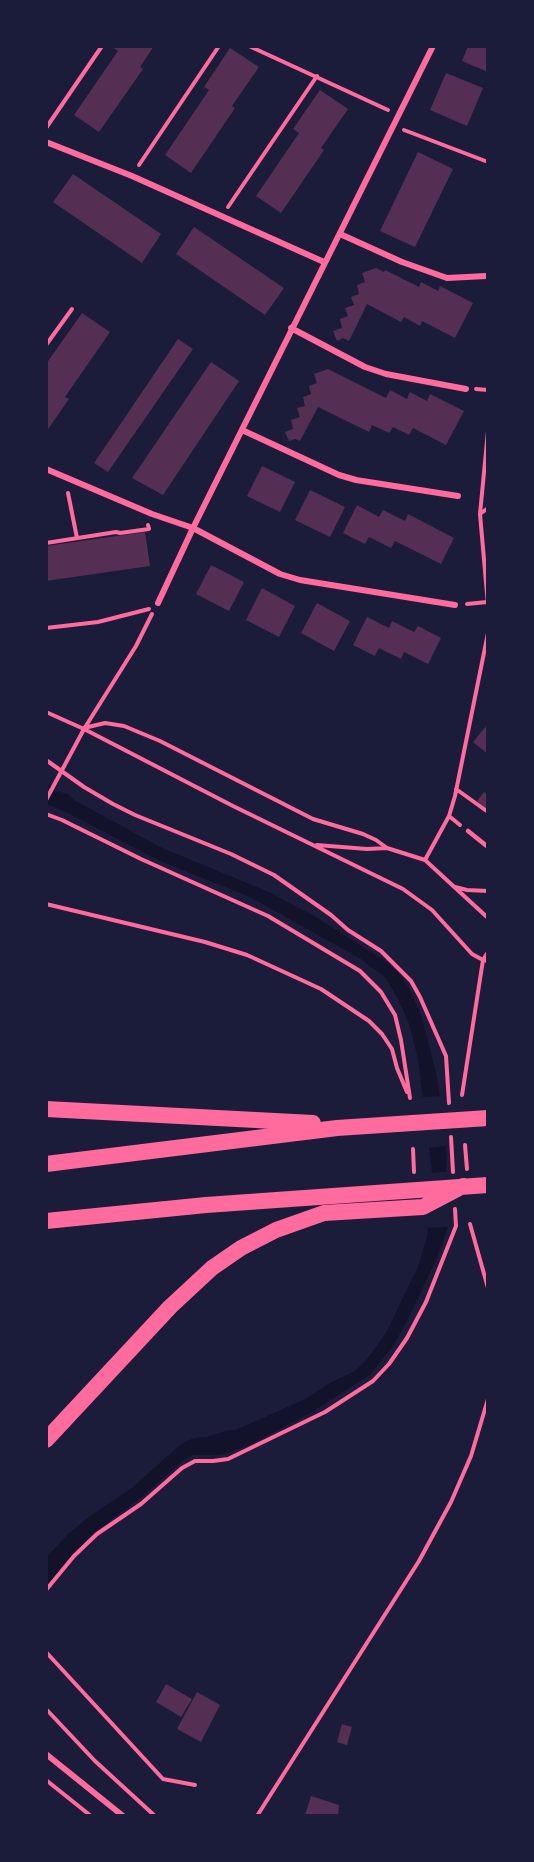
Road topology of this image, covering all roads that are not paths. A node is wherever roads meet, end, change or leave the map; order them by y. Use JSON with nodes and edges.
{"nodes":[{"id":1,"x":433,"y":46,"type":"edge"},
{"id":2,"x":46,"y":141,"type":"edge"},
{"id":3,"x":339,"y":234,"type":"junction"},
{"id":4,"x":324,"y":262,"type":"junction"},
{"id":5,"x":486,"y":276,"type":"edge"},
{"id":6,"x":291,"y":328,"type":"junction"},
{"id":7,"x":466,"y":389,"type":"dead end"},
{"id":8,"x":242,"y":430,"type":"junction"},
{"id":9,"x":46,"y":469,"type":"edge"},
{"id":10,"x":458,"y":496,"type":"dead end"},
{"id":11,"x":193,"y":528,"type":"junction"},
{"id":12,"x":158,"y":603,"type":"dead end"},
{"id":13,"x":455,"y":605,"type":"road end"},
{"id":14,"x":468,"y":831,"type":"dead end"},
{"id":15,"x":488,"y":847,"type":"edge"},
{"id":16,"x":46,"y":1109,"type":"edge"},
{"id":17,"x":488,"y":1118,"type":"edge"},
{"id":18,"x":338,"y":1128,"type":"junction"},
{"id":19,"x":46,"y":1164,"type":"edge"},
{"id":20,"x":488,"y":1185,"type":"edge"},
{"id":21,"x":381,"y":1201,"type":"junction"},
{"id":22,"x":46,"y":1221,"type":"edge"},
{"id":23,"x":46,"y":1440,"type":"edge"},
{"id":24,"x":46,"y":1754,"type":"edge"},
{"id":25,"x":123,"y":1815,"type":"edge"}],
"edges":[{"from":1,"to":3,"type":"street"},
{"from":2,"to":4,"type":"street"},
{"from":3,"to":4,"type":"street"},
{"from":3,"to":5,"type":"street"},
{"from":4,"to":6,"type":"street"},
{"from":6,"to":7,"type":"street"},
{"from":6,"to":8,"type":"street"},
{"from":8,"to":10,"type":"street"},
{"from":8,"to":11,"type":"street"},
{"from":9,"to":11,"type":"street"},
{"from":11,"to":12,"type":"street"},
{"from":11,"to":13,"type":"street"},
{"from":14,"to":15,"type":"lane"},
{"from":16,"to":18,"type":"highway"},
{"from":17,"to":18,"type":"highway"},
{"from":18,"to":19,"type":"highway"},
{"from":20,"to":21,"type":"highway"},
{"from":21,"to":22,"type":"highway"},
{"from":21,"to":23,"type":"highway"},
{"from":24,"to":25,"type":"street"}]}
